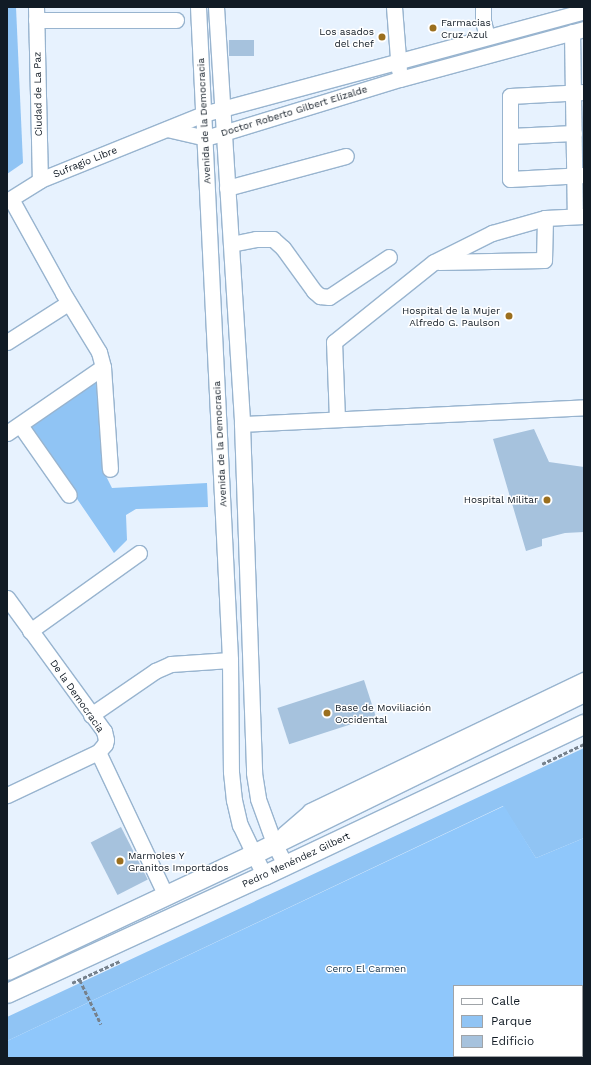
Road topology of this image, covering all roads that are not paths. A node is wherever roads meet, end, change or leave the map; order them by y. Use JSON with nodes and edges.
{"nodes":[{"id":1,"x":198,"y":7,"type":"edge"},
{"id":2,"x":216,"y":7,"type":"edge"},
{"id":3,"x":394,"y":7,"type":"edge"},
{"id":4,"x":483,"y":7,"type":"edge"},
{"id":5,"x":576,"y":10,"type":"edge"},
{"id":6,"x":36,"y":14,"type":"edge"},
{"id":7,"x":176,"y":20,"type":"dead end"},
{"id":8,"x":578,"y":31,"type":"edge"},
{"id":9,"x":487,"y":37,"type":"junction"},
{"id":10,"x":397,"y":61,"type":"junction"},
{"id":11,"x":400,"y":79,"type":"junction"},
{"id":12,"x":578,"y":92,"type":"edge"},
{"id":13,"x":222,"y":110,"type":"junction"},
{"id":14,"x":203,"y":114,"type":"junction"},
{"id":15,"x":167,"y":129,"type":"junction"},
{"id":16,"x":574,"y":133,"type":"junction"},
{"id":17,"x":223,"y":134,"type":"junction"},
{"id":18,"x":510,"y":136,"type":"junction"},
{"id":19,"x":205,"y":138,"type":"junction"},
{"id":20,"x":346,"y":156,"type":"dead end"},
{"id":21,"x":579,"y":175,"type":"edge"},
{"id":22,"x":40,"y":180,"type":"junction"},
{"id":23,"x":227,"y":188,"type":"junction"},
{"id":24,"x":9,"y":200,"type":"edge"},
{"id":25,"x":580,"y":216,"type":"edge"},
{"id":26,"x":545,"y":218,"type":"junction"},
{"id":27,"x":231,"y":244,"type":"junction"},
{"id":28,"x":389,"y":257,"type":"dead end"},
{"id":29,"x":434,"y":262,"type":"junction"},
{"id":30,"x":68,"y":303,"type":"junction"},
{"id":31,"x":7,"y":342,"type":"edge"},
{"id":32,"x":103,"y":366,"type":"junction"},
{"id":33,"x":584,"y":407,"type":"edge"},
{"id":34,"x":337,"y":419,"type":"junction"},
{"id":35,"x":242,"y":424,"type":"junction"},
{"id":36,"x":13,"y":429,"type":"edge"},
{"id":37,"x":110,"y":469,"type":"dead end"},
{"id":38,"x":69,"y":495,"type":"dead end"},
{"id":39,"x":139,"y":553,"type":"dead end"},
{"id":40,"x":7,"y":598,"type":"edge"},
{"id":41,"x":30,"y":631,"type":"junction"},
{"id":42,"x":230,"y":660,"type":"junction"},
{"id":43,"x":584,"y":680,"type":"edge"},
{"id":44,"x":584,"y":692,"type":"edge"},
{"id":45,"x":91,"y":715,"type":"junction"},
{"id":46,"x":584,"y":724,"type":"edge"},
{"id":47,"x":98,"y":752,"type":"junction"},
{"id":48,"x":7,"y":795,"type":"edge"},
{"id":49,"x":274,"y":843,"type":"junction"},
{"id":50,"x":252,"y":854,"type":"junction"},
{"id":51,"x":285,"y":865,"type":"junction"},
{"id":52,"x":264,"y":875,"type":"junction"},
{"id":53,"x":166,"y":896,"type":"junction"},
{"id":54,"x":7,"y":970,"type":"edge"},
{"id":55,"x":7,"y":993,"type":"edge"}],
"edges":[{"from":1,"to":14,"type":"street","name":"Avenida de la Democracia"},
{"from":2,"to":13,"type":"street","name":"Avenida de la Democracia"},
{"from":3,"to":10,"type":"street"},
{"from":4,"to":9,"type":"street"},
{"from":5,"to":9,"type":"street","name":"Doctor Roberto Gilbert Elizalde"},
{"from":6,"to":7,"type":"street"},
{"from":6,"to":22,"type":"street","name":"Ciudad de La Paz"},
{"from":8,"to":11,"type":"street","name":"Doctor Roberto Gilbert Elizalde"},
{"from":8,"to":12,"type":"street"},
{"from":9,"to":10,"type":"street","name":"Doctor Roberto Gilbert Elizalde"},
{"from":10,"to":11,"type":"street"},
{"from":10,"to":13,"type":"street","name":"Doctor Roberto Gilbert Elizalde"},
{"from":11,"to":17,"type":"street","name":"Doctor Roberto Gilbert Elizalde"},
{"from":12,"to":16,"type":"street"},
{"from":12,"to":18,"type":"street"},
{"from":13,"to":14,"type":"street","name":"Doctor Roberto Gilbert Elizalde"},
{"from":13,"to":17,"type":"street","name":"Avenida de la Democracia"},
{"from":14,"to":15,"type":"street","name":"Doctor Roberto Gilbert Elizalde"},
{"from":14,"to":19,"type":"street","name":"Avenida de la Democracia"},
{"from":15,"to":19,"type":"street","name":"Doctor Roberto Gilbert Elizalde"},
{"from":15,"to":22,"type":"street","name":"Sufragio Libre"},
{"from":16,"to":18,"type":"street"},
{"from":16,"to":21,"type":"street"},
{"from":17,"to":19,"type":"street","name":"Doctor Roberto Gilbert Elizalde"},
{"from":17,"to":23,"type":"street","name":"Avenida de la Democracia"},
{"from":18,"to":21,"type":"street"},
{"from":19,"to":42,"type":"street","name":"Avenida de la Democracia"},
{"from":20,"to":23,"type":"street"},
{"from":21,"to":25,"type":"street"},
{"from":22,"to":24,"type":"street","name":"Sufragio Libre"},
{"from":23,"to":27,"type":"street","name":"Avenida de la Democracia"},
{"from":24,"to":30,"type":"street"},
{"from":25,"to":26,"type":"street"},
{"from":26,"to":29,"type":"street"},
{"from":26,"to":29,"type":"street"},
{"from":27,"to":28,"type":"street"},
{"from":27,"to":35,"type":"street","name":"Avenida de la Democracia"},
{"from":29,"to":34,"type":"street"},
{"from":30,"to":31,"type":"street"},
{"from":30,"to":32,"type":"street"},
{"from":32,"to":36,"type":"street"},
{"from":32,"to":37,"type":"street"},
{"from":33,"to":34,"type":"street"},
{"from":34,"to":35,"type":"street"},
{"from":35,"to":49,"type":"street","name":"Avenida de la Democracia"},
{"from":36,"to":38,"type":"street"},
{"from":39,"to":41,"type":"street"},
{"from":40,"to":41,"type":"street","name":"De la Democracia"},
{"from":41,"to":45,"type":"street","name":"De la Democracia"},
{"from":42,"to":45,"type":"street"},
{"from":42,"to":50,"type":"street","name":"Avenida de la Democracia"},
{"from":43,"to":49,"type":"street"},
{"from":44,"to":49,"type":"main road"},
{"from":45,"to":47,"type":"street","name":"De la Democracia"},
{"from":46,"to":51,"type":"main road","name":"Pedro Menéndez Gilbert"},
{"from":47,"to":48,"type":"street"},
{"from":47,"to":53,"type":"street"},
{"from":49,"to":50,"type":"main road"},
{"from":49,"to":51,"type":"street","name":"Avenida de la Democracia"},
{"from":50,"to":52,"type":"street","name":"Avenida de la Democracia"},
{"from":50,"to":53,"type":"main road"},
{"from":51,"to":52,"type":"main road","name":"Pedro Menéndez Gilbert"},
{"from":52,"to":55,"type":"main road","name":"Pedro Menéndez Gilbert"},
{"from":53,"to":54,"type":"main road"}]}
